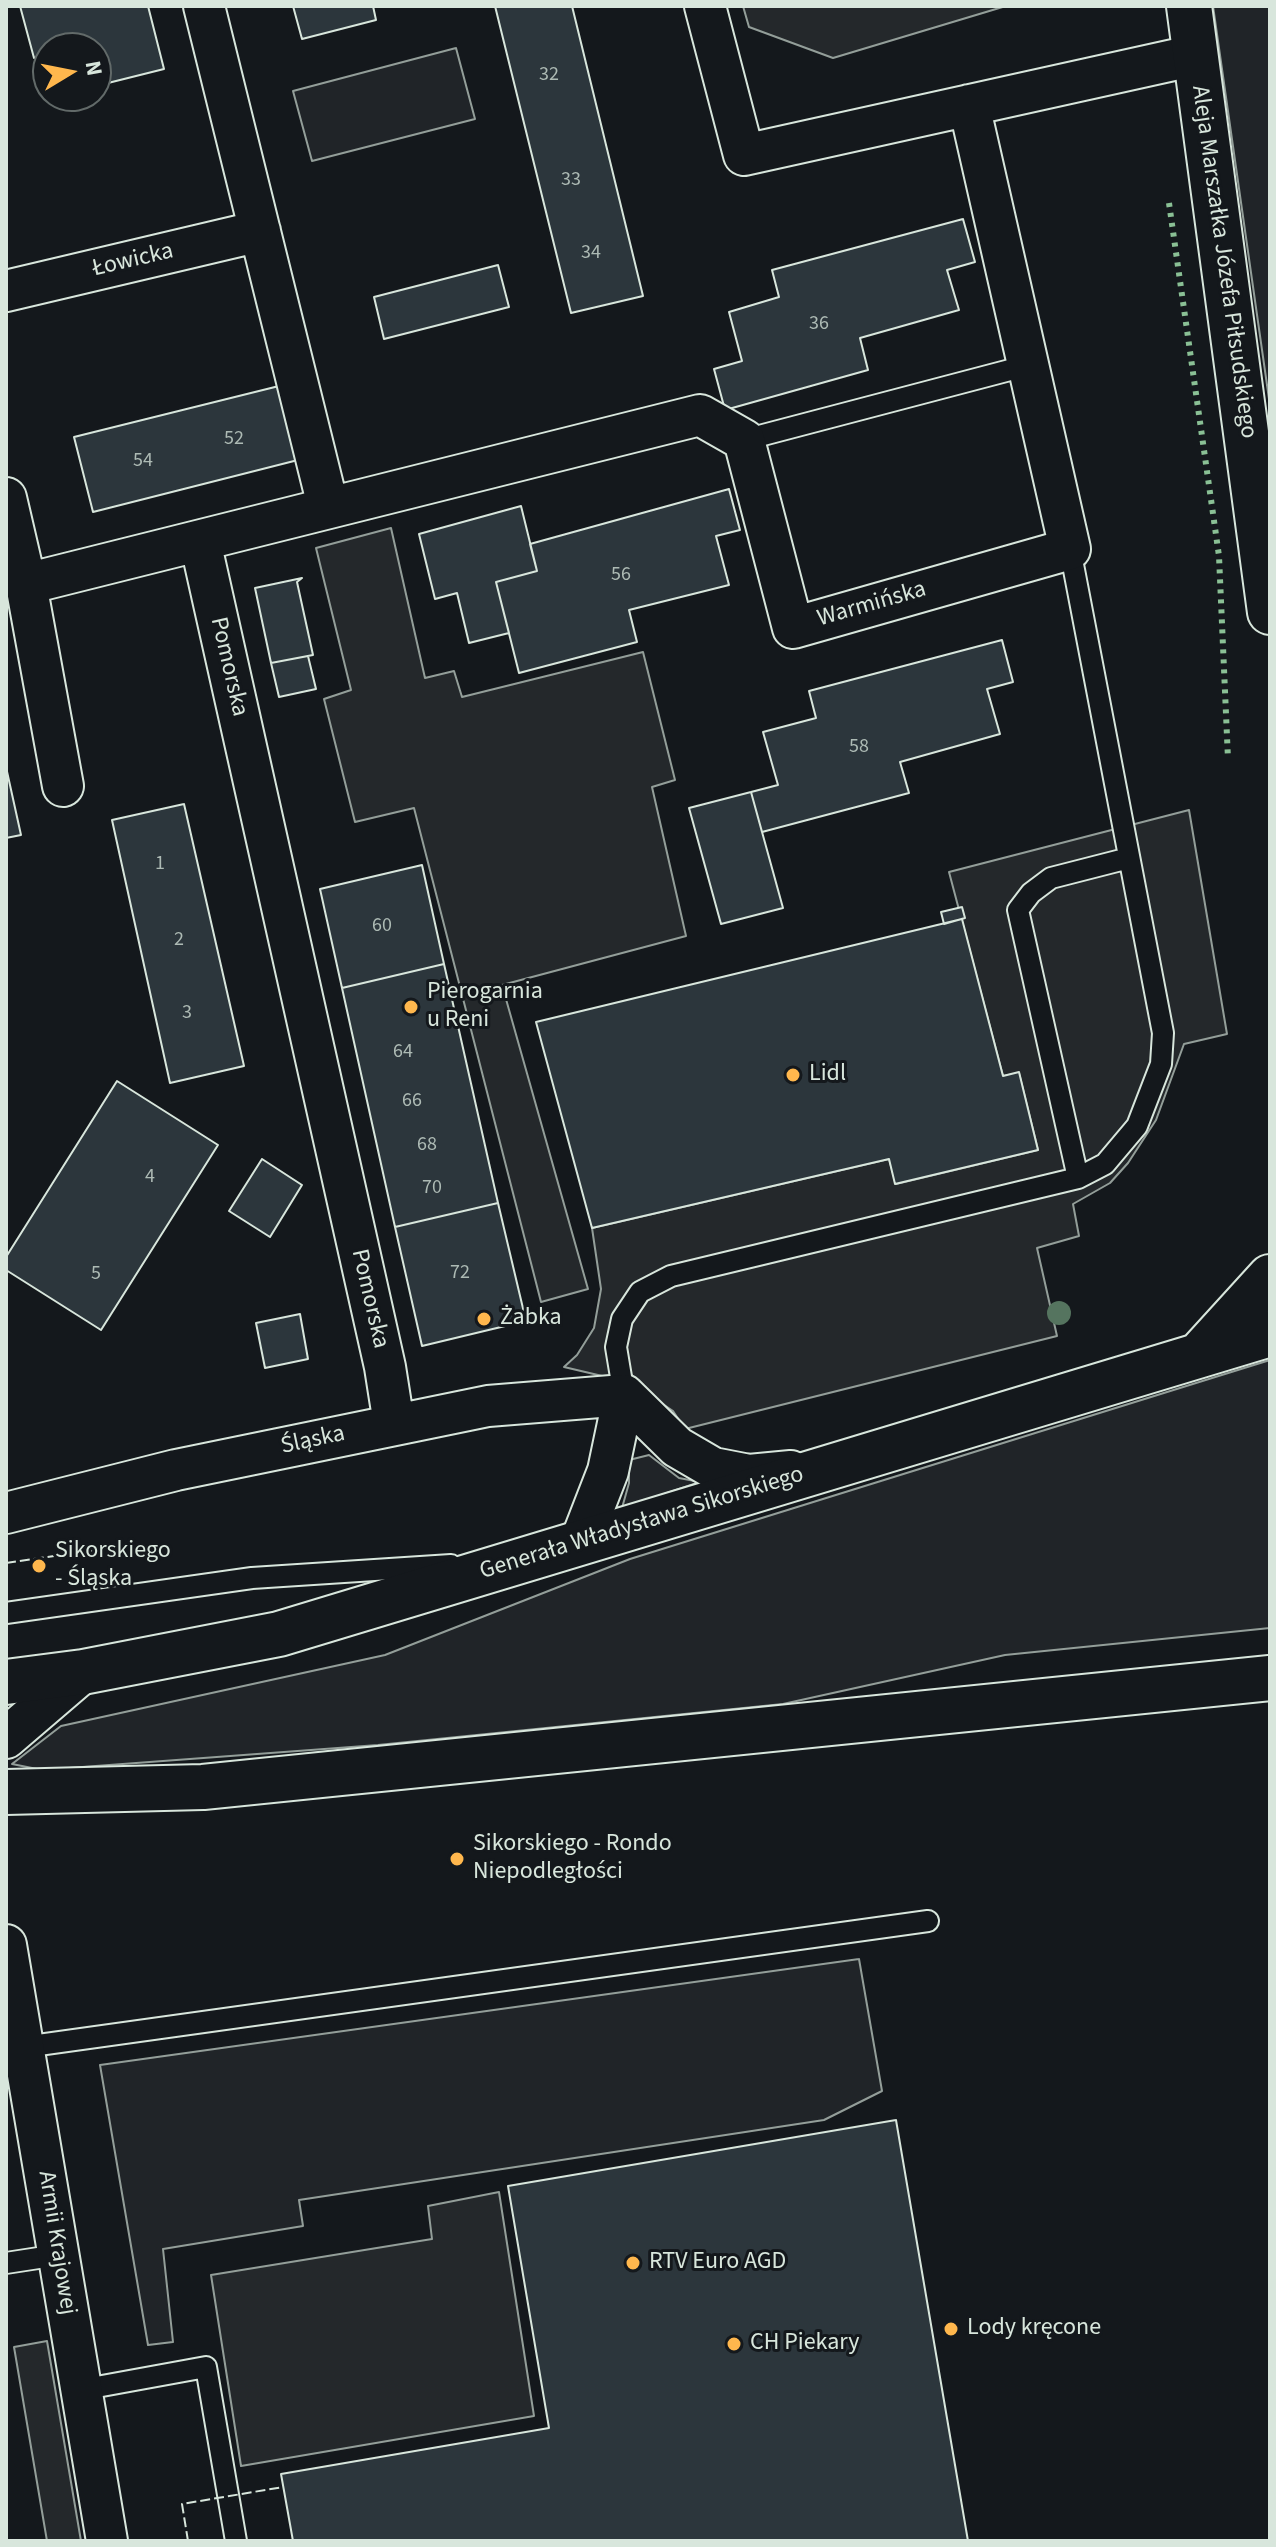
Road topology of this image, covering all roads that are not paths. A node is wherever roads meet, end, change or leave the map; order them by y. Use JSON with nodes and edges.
{"nodes":[{"id":1,"x":204,"y":6,"type":"edge"},
{"id":2,"x":705,"y":6,"type":"edge"},
{"id":3,"x":1189,"y":6,"type":"edge"},
{"id":4,"x":1196,"y":55,"type":"junction"},
{"id":5,"x":969,"y":105,"type":"junction"},
{"id":6,"x":260,"y":231,"type":"junction"},
{"id":7,"x":6,"y":291,"type":"edge"},
{"id":8,"x":1029,"y":365,"type":"junction"},
{"id":9,"x":744,"y":440,"type":"junction"},
{"id":10,"x":6,"y":498,"type":"edge"},
{"id":11,"x":328,"y":506,"type":"junction"},
{"id":12,"x":200,"y":541,"type":"junction"},
{"id":13,"x":1070,"y":549,"type":"junction"},
{"id":14,"x":26,"y":584,"type":"junction"},
{"id":15,"x":1270,"y":612,"type":"edge"},
{"id":16,"x":63,"y":786,"type":"dead end"},
{"id":17,"x":1129,"y":858,"type":"junction"},
{"id":18,"x":1078,"y":1178,"type":"junction"},
{"id":19,"x":1270,"y":1277,"type":"edge"},
{"id":20,"x":1270,"y":1334,"type":"edge"},
{"id":21,"x":1197,"y":1357,"type":"junction"},
{"id":22,"x":624,"y":1395,"type":"junction"},
{"id":23,"x":394,"y":1424,"type":"junction"},
{"id":24,"x":827,"y":1468,"type":"junction"},
{"id":25,"x":6,"y":1513,"type":"edge"},
{"id":26,"x":580,"y":1543,"type":"junction"},
{"id":27,"x":523,"y":1560,"type":"junction"},
{"id":28,"x":6,"y":1613,"type":"edge"},
{"id":29,"x":83,"y":1672,"type":"junction"},
{"id":30,"x":1270,"y":1678,"type":"edge"},
{"id":31,"x":6,"y":1682,"type":"edge"},
{"id":32,"x":6,"y":1738,"type":"edge"},
{"id":33,"x":6,"y":1792,"type":"edge"},
{"id":34,"x":928,"y":1921,"type":"dead end"},
{"id":35,"x":6,"y":1945,"type":"edge"},
{"id":36,"x":24,"y":2047,"type":"junction"},
{"id":37,"x":58,"y":2255,"type":"junction"},
{"id":38,"x":6,"y":2263,"type":"edge"},
{"id":39,"x":80,"y":2390,"type":"junction"},
{"id":40,"x":107,"y":2541,"type":"edge"},
{"id":41,"x":236,"y":2541,"type":"edge"}],
"edges":[{"from":1,"to":6,"type":"street"},
{"from":2,"to":5,"type":"street"},
{"from":3,"to":4,"type":"street","name":"Aleja Marszałka Józefa Piłsudskiego"},
{"from":4,"to":5,"type":"street"},
{"from":4,"to":15,"type":"street","name":"Aleja Marszałka Józefa Piłsudskiego"},
{"from":5,"to":8,"type":"street"},
{"from":6,"to":7,"type":"street","name":"Łowicka"},
{"from":6,"to":11,"type":"street"},
{"from":8,"to":9,"type":"lane"},
{"from":8,"to":13,"type":"street"},
{"from":9,"to":11,"type":"street"},
{"from":9,"to":13,"type":"street","name":"Warmińska"},
{"from":10,"to":14,"type":"street"},
{"from":11,"to":12,"type":"street"},
{"from":12,"to":14,"type":"street"},
{"from":12,"to":23,"type":"street","name":"Pomorska"},
{"from":13,"to":17,"type":"lane"},
{"from":14,"to":16,"type":"street"},
{"from":17,"to":18,"type":"lane"},
{"from":17,"to":18,"type":"lane"},
{"from":18,"to":22,"type":"lane"},
{"from":19,"to":21,"type":"street"},
{"from":20,"to":21,"type":"street","name":"Generała Władysława Sikorskiego"},
{"from":21,"to":24,"type":"street","name":"Generała Władysława Sikorskiego"},
{"from":22,"to":23,"type":"street","name":"Śląska"},
{"from":22,"to":24,"type":"street"},
{"from":22,"to":26,"type":"street"},
{"from":23,"to":25,"type":"street","name":"Śląska"},
{"from":24,"to":26,"type":"street","name":"Generała Władysława Sikorskiego"},
{"from":26,"to":27,"type":"street","name":"Generała Władysława Sikorskiego"},
{"from":27,"to":28,"type":"lane"},
{"from":27,"to":29,"type":"street","name":"Generała Władysława Sikorskiego"},
{"from":29,"to":31,"type":"street","name":"Generała Władysława Sikorskiego"},
{"from":29,"to":32,"type":"street"},
{"from":30,"to":33,"type":"street"},
{"from":34,"to":36,"type":"lane"},
{"from":35,"to":36,"type":"street","name":"Armii Krajowej"},
{"from":36,"to":37,"type":"street","name":"Armii Krajowej"},
{"from":37,"to":38,"type":"lane"},
{"from":37,"to":39,"type":"street","name":"Armii Krajowej"},
{"from":39,"to":40,"type":"street","name":"Armii Krajowej"},
{"from":39,"to":41,"type":"lane"}]}
